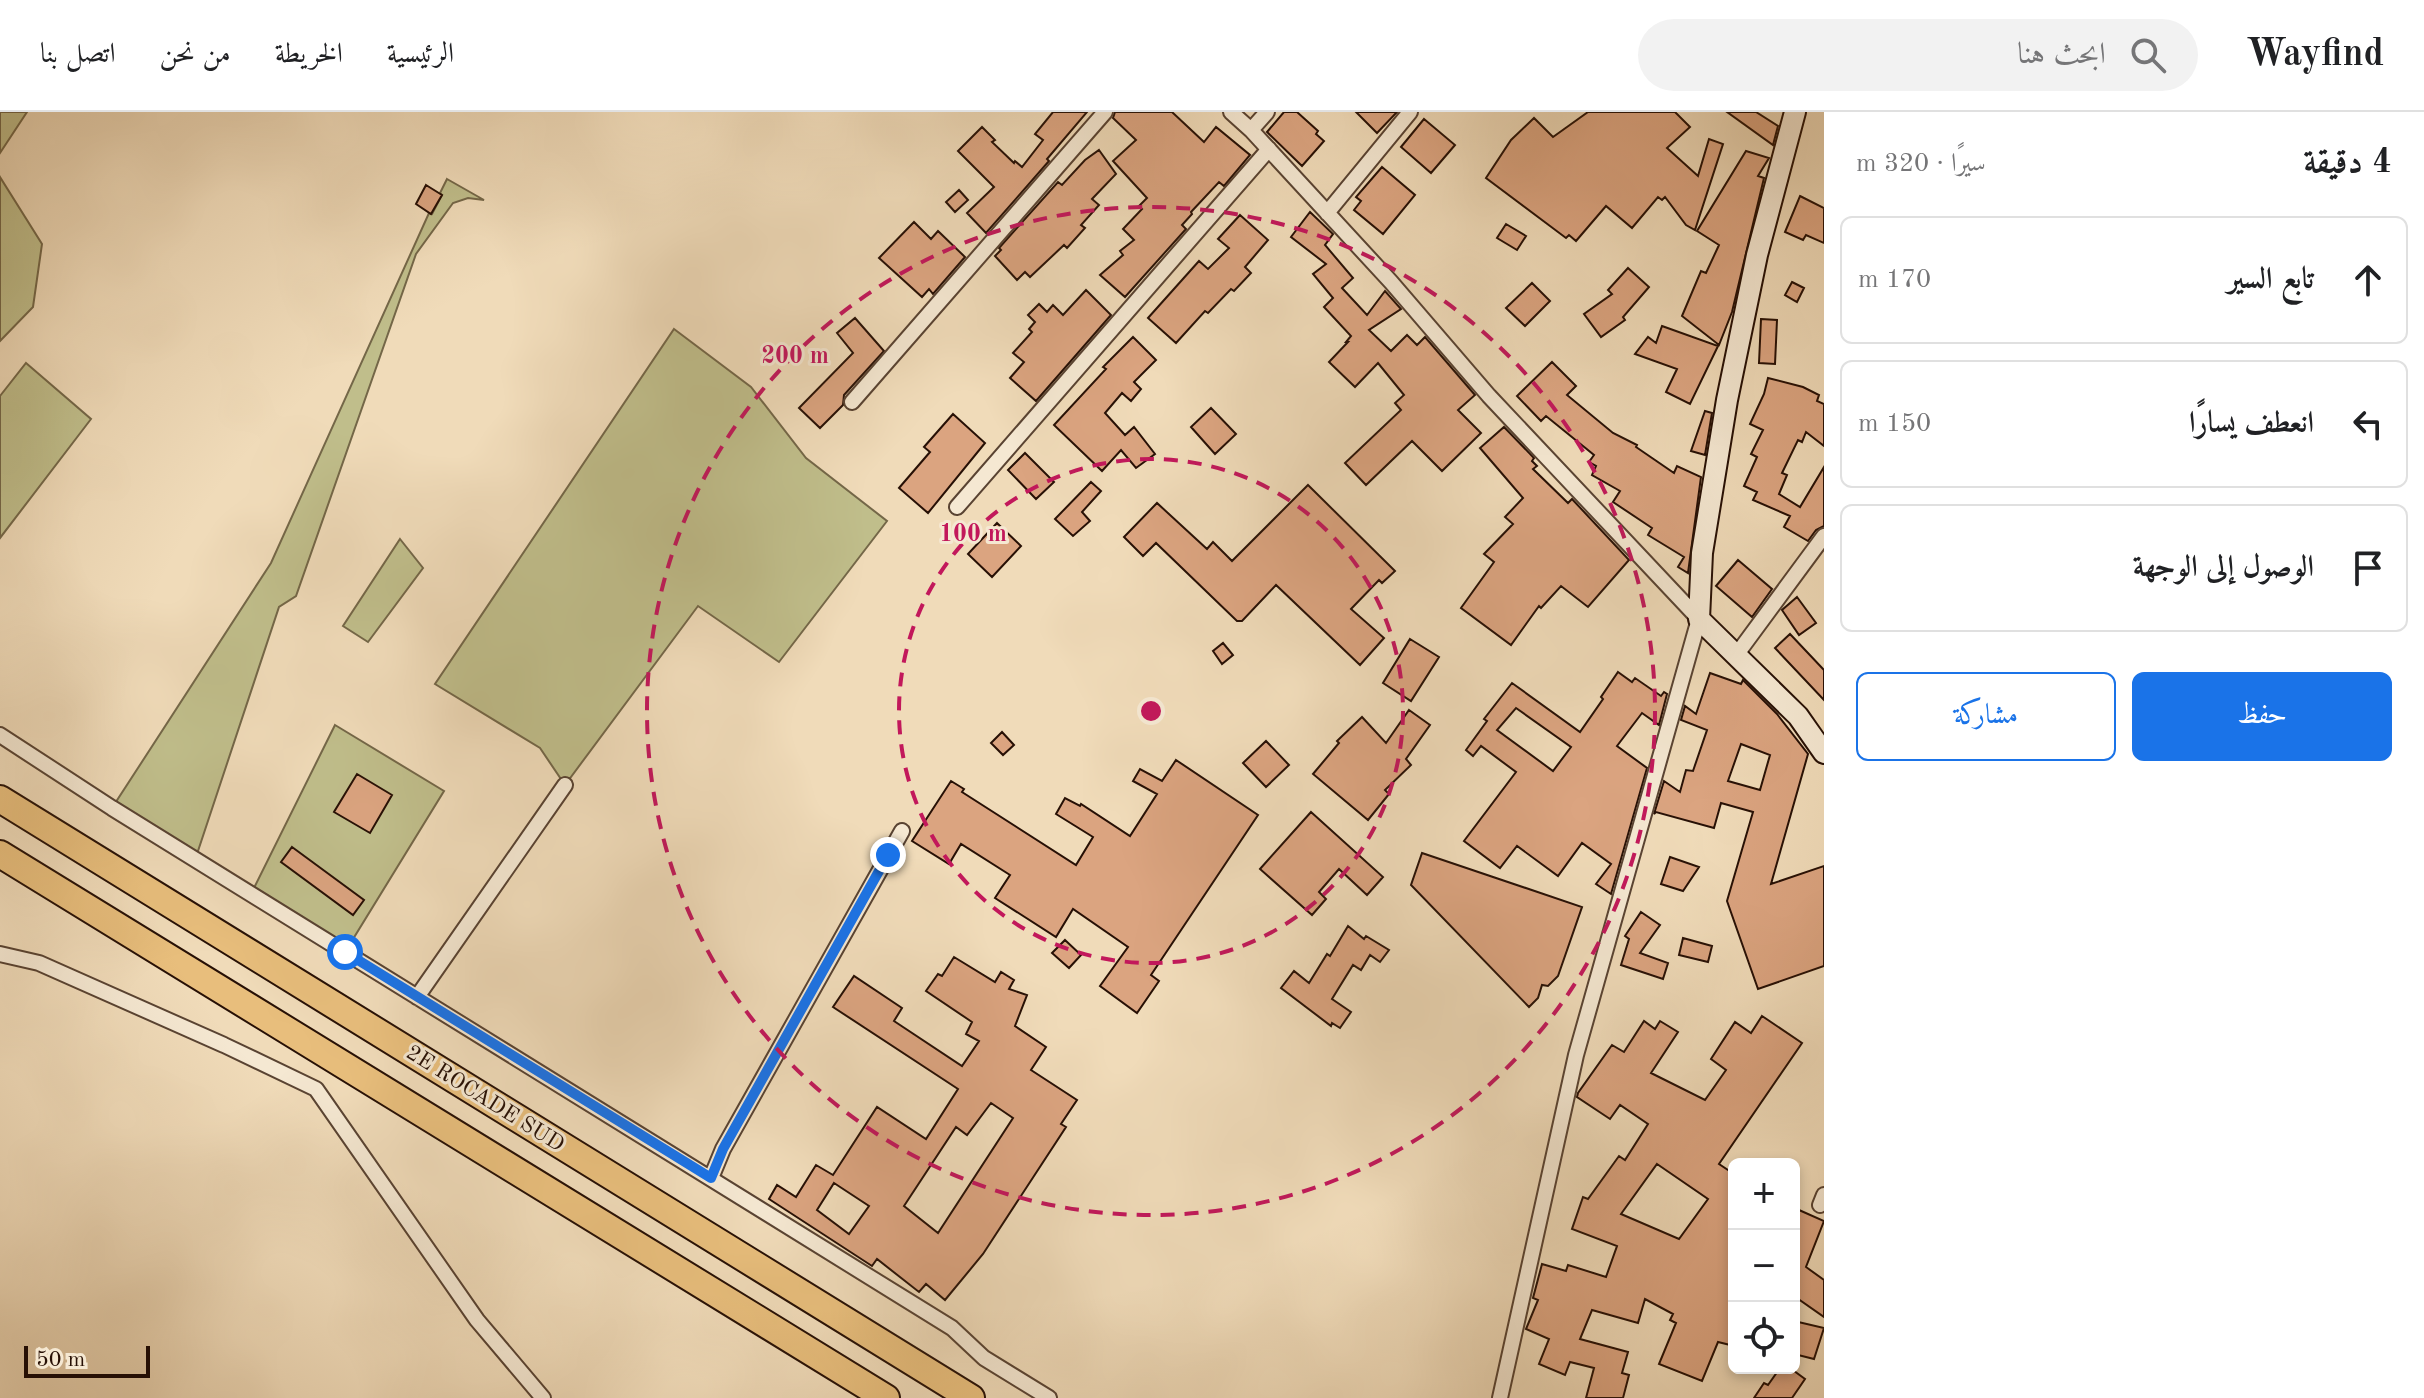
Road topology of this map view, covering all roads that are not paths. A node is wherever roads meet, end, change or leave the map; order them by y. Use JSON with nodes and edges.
{"nodes":[{"id":1,"x":1105,"y":112,"type":"edge"},
{"id":2,"x":1231,"y":112,"type":"edge"},
{"id":3,"x":1267,"y":112,"type":"edge"},
{"id":4,"x":1410,"y":112,"type":"edge"},
{"id":5,"x":1795,"y":112,"type":"edge"},
{"id":6,"x":1251,"y":130,"type":"junction"},
{"id":7,"x":1269,"y":149,"type":"junction"},
{"id":8,"x":1327,"y":213,"type":"junction"},
{"id":9,"x":852,"y":402,"type":"dead end"},
{"id":10,"x":957,"y":507,"type":"dead end"},
{"id":11,"x":1824,"y":536,"type":"edge"},
{"id":12,"x":1699,"y":619,"type":"junction"},
{"id":13,"x":1737,"y":654,"type":"junction"},
{"id":14,"x":0,"y":735,"type":"edge"},
{"id":15,"x":1824,"y":753,"type":"edge"},
{"id":16,"x":565,"y":785,"type":"dead end"},
{"id":17,"x":0,"y":799,"type":"edge"},
{"id":18,"x":902,"y":831,"type":"dead end"},
{"id":19,"x":0,"y":854,"type":"edge"},
{"id":20,"x":0,"y":954,"type":"edge"},
{"id":21,"x":417,"y":997,"type":"junction"},
{"id":22,"x":711,"y":1178,"type":"junction"},
{"id":23,"x":543,"y":1398,"type":"edge"},
{"id":24,"x":886,"y":1398,"type":"edge"},
{"id":25,"x":971,"y":1398,"type":"edge"},
{"id":26,"x":1049,"y":1398,"type":"edge"},
{"id":27,"x":1500,"y":1398,"type":"edge"}],
"edges":[{"from":1,"to":9,"type":"street"},
{"from":2,"to":6,"type":"street"},
{"from":3,"to":6,"type":"street"},
{"from":4,"to":8,"type":"street"},
{"from":5,"to":12,"type":"street"},
{"from":6,"to":7,"type":"street"},
{"from":7,"to":8,"type":"street"},
{"from":7,"to":10,"type":"street"},
{"from":8,"to":12,"type":"street"},
{"from":11,"to":13,"type":"street"},
{"from":12,"to":13,"type":"street"},
{"from":12,"to":27,"type":"street"},
{"from":13,"to":15,"type":"street"},
{"from":14,"to":21,"type":"street"},
{"from":16,"to":21,"type":"street"},
{"from":17,"to":25,"type":"highway","name":"2E ROCADE SUD"},
{"from":18,"to":22,"type":"street"},
{"from":19,"to":24,"type":"highway","name":"2E ROCADE SUD"},
{"from":20,"to":23,"type":"street"},
{"from":21,"to":22,"type":"street"},
{"from":22,"to":26,"type":"street"}]}
